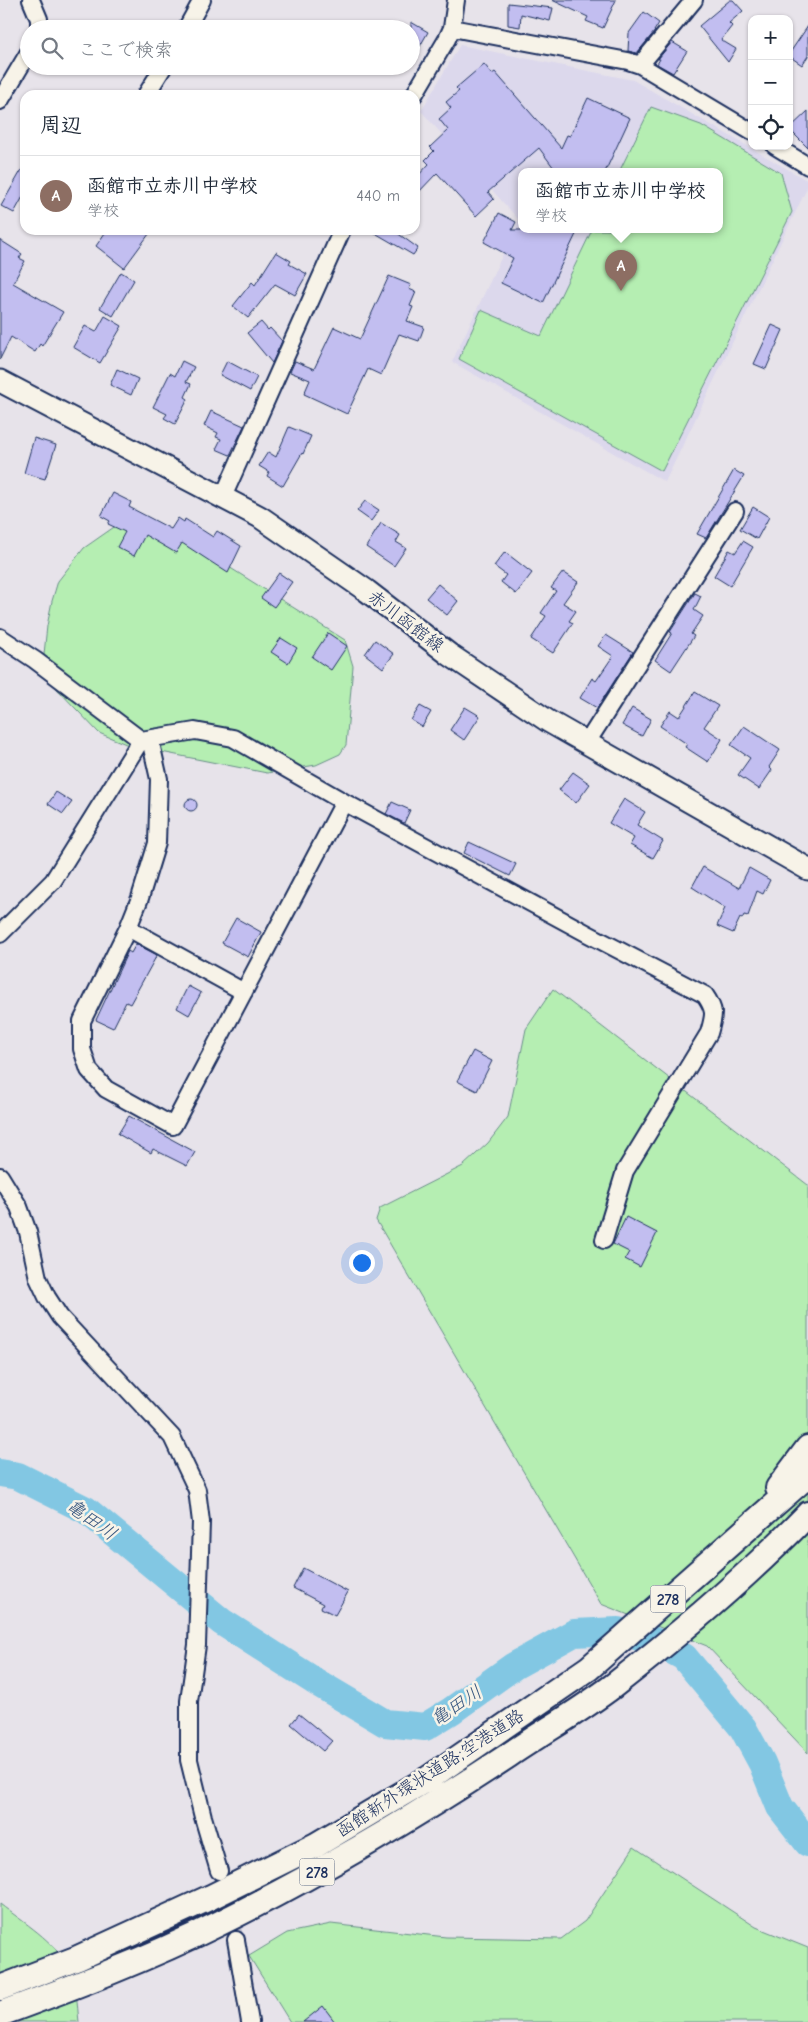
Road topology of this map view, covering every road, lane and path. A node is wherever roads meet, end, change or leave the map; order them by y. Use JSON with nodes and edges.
{"nodes":[{"id":1,"x":31,"y":0,"type":"edge"},
{"id":2,"x":202,"y":0,"type":"edge"},
{"id":3,"x":456,"y":0,"type":"edge"},
{"id":4,"x":694,"y":0,"type":"edge"},
{"id":5,"x":39,"y":20,"type":"edge"},
{"id":6,"x":191,"y":20,"type":"edge"},
{"id":7,"x":452,"y":28,"type":"junction"},
{"id":8,"x":640,"y":65,"type":"junction"},
{"id":9,"x":20,"y":67,"type":"edge"},
{"id":10,"x":158,"y":75,"type":"edge"},
{"id":11,"x":149,"y":90,"type":"edge"},
{"id":12,"x":417,"y":90,"type":"edge"},
{"id":13,"x":0,"y":101,"type":"edge"},
{"id":14,"x":748,"y":130,"type":"edge"},
{"id":15,"x":782,"y":150,"type":"edge"},
{"id":16,"x":808,"y":166,"type":"edge"},
{"id":17,"x":340,"y":235,"type":"edge"},
{"id":18,"x":0,"y":381,"type":"edge"},
{"id":19,"x":223,"y":497,"type":"junction"},
{"id":20,"x":735,"y":511,"type":"dead end"},
{"id":21,"x":0,"y":637,"type":"edge"},
{"id":22,"x":145,"y":740,"type":"junction"},
{"id":23,"x":586,"y":744,"type":"junction"},
{"id":24,"x":344,"y":802,"type":"junction"},
{"id":25,"x":808,"y":869,"type":"edge"},
{"id":26,"x":128,"y":928,"type":"junction"},
{"id":27,"x":0,"y":934,"type":"edge"},
{"id":28,"x":244,"y":992,"type":"junction"},
{"id":29,"x":0,"y":1176,"type":"edge"},
{"id":30,"x":604,"y":1240,"type":"dead end"},
{"id":31,"x":808,"y":1448,"type":"edge"},
{"id":32,"x":808,"y":1475,"type":"edge"},
{"id":33,"x":808,"y":1514,"type":"edge"},
{"id":34,"x":808,"y":1526,"type":"edge"},
{"id":35,"x":747,"y":1530,"type":"junction"},
{"id":36,"x":770,"y":1554,"type":"junction"},
{"id":37,"x":219,"y":1871,"type":"tunnel mouth"},
{"id":38,"x":236,"y":1940,"type":"tunnel mouth"},
{"id":39,"x":0,"y":1988,"type":"edge"},
{"id":40,"x":0,"y":2014,"type":"edge"},
{"id":41,"x":250,"y":2022,"type":"edge"}],
"edges":[{"from":1,"to":5,"type":"street"},
{"from":2,"to":6,"type":"street"},
{"from":3,"to":7,"type":"street"},
{"from":4,"to":8,"type":"street"},
{"from":7,"to":8,"type":"street"},
{"from":7,"to":12,"type":"street"},
{"from":8,"to":14,"type":"street"},
{"from":9,"to":13,"type":"street"},
{"from":10,"to":11,"type":"street"},
{"from":15,"to":16,"type":"street"},
{"from":17,"to":19,"type":"street"},
{"from":18,"to":19,"type":"main road","name":"赤川函館線"},
{"from":19,"to":23,"type":"main road","name":"赤川函館線"},
{"from":20,"to":23,"type":"street"},
{"from":21,"to":22,"type":"street"},
{"from":22,"to":24,"type":"street"},
{"from":22,"to":26,"type":"street"},
{"from":22,"to":27,"type":"street"},
{"from":23,"to":25,"type":"main road","name":"赤川函館線"},
{"from":24,"to":28,"type":"street"},
{"from":24,"to":30,"type":"street"},
{"from":26,"to":28,"type":"street"},
{"from":26,"to":28,"type":"street"},
{"from":29,"to":37,"type":"street"},
{"from":31,"to":35,"type":"highway"},
{"from":32,"to":35,"type":"highway","name":"函館新外環状道路;空港道路","number":"278"},
{"from":33,"to":36,"type":"highway","name":"函館新外環状道路;空港道路","number":"278"},
{"from":34,"to":36,"type":"highway"},
{"from":35,"to":39,"type":"highway","name":"函館新外環状道路;空港道路","number":"278"},
{"from":36,"to":40,"type":"highway","name":"函館新外環状道路;空港道路","number":"278"},
{"from":38,"to":41,"type":"street"}]}
